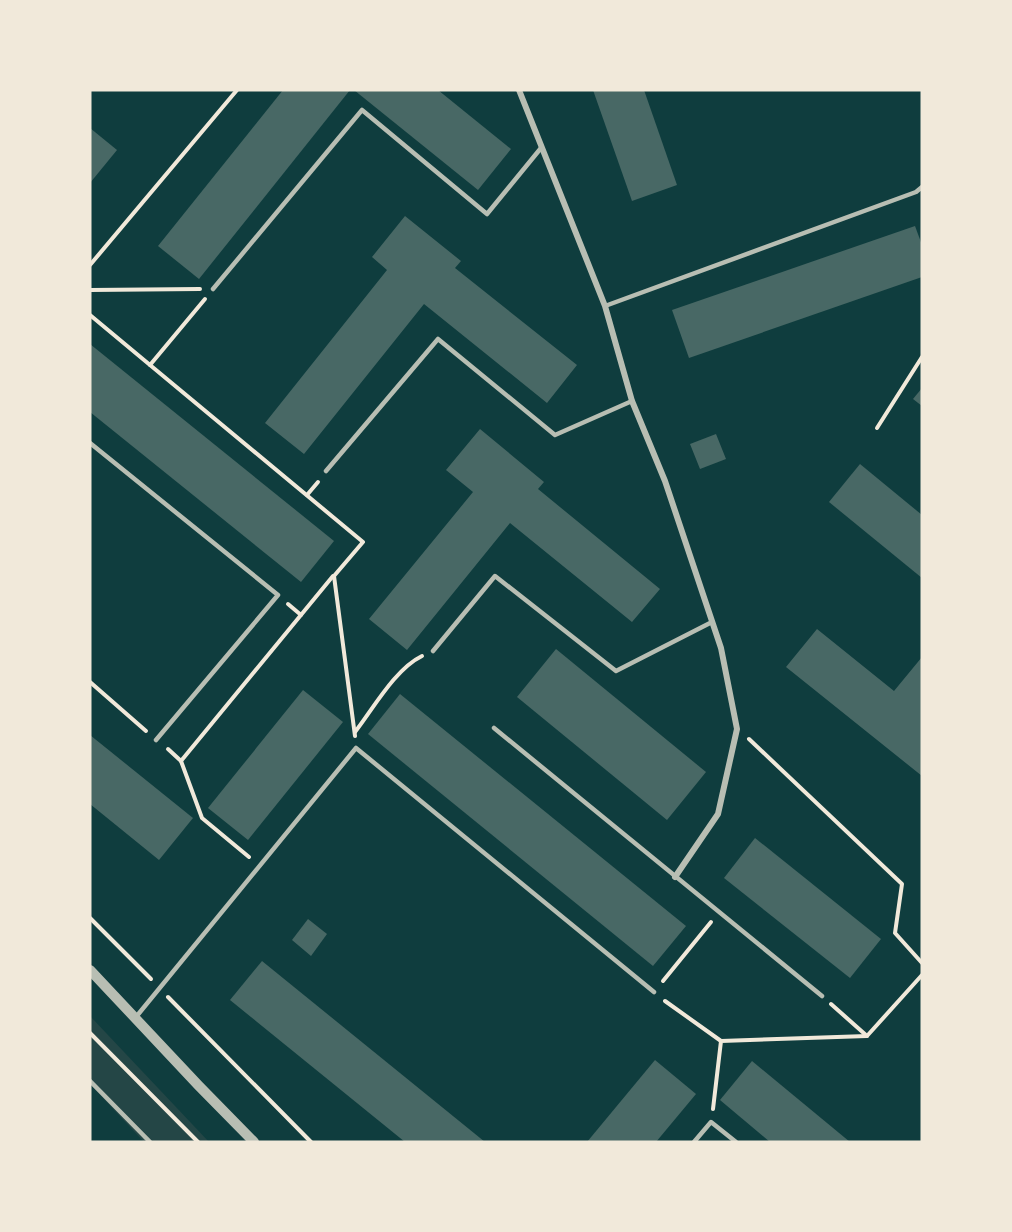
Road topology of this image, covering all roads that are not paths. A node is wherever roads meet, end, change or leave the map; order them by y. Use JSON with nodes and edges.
{"nodes":[{"id":1,"x":519,"y":90,"type":"edge"},
{"id":2,"x":541,"y":148,"type":"junction"},
{"id":3,"x":922,"y":187,"type":"edge"},
{"id":4,"x":213,"y":289,"type":"road end"},
{"id":5,"x":605,"y":306,"type":"junction"},
{"id":6,"x":632,"y":401,"type":"junction"},
{"id":7,"x":90,"y":443,"type":"edge"},
{"id":8,"x":326,"y":471,"type":"dead end"},
{"id":9,"x":712,"y":622,"type":"junction"},
{"id":10,"x":434,"y":651,"type":"dead end"},
{"id":11,"x":494,"y":728,"type":"dead end"},
{"id":12,"x":156,"y":740,"type":"road end"},
{"id":13,"x":675,"y":877,"type":"junction"},
{"id":14,"x":90,"y":970,"type":"edge"},
{"id":15,"x":654,"y":992,"type":"road end"},
{"id":16,"x":822,"y":996,"type":"road end"},
{"id":17,"x":136,"y":1017,"type":"junction"},
{"id":18,"x":90,"y":1082,"type":"edge"},
{"id":19,"x":150,"y":1142,"type":"edge"},
{"id":20,"x":254,"y":1142,"type":"edge"},
{"id":21,"x":694,"y":1142,"type":"edge"},
{"id":22,"x":736,"y":1142,"type":"edge"}],
"edges":[{"from":1,"to":2,"type":"street"},
{"from":2,"to":4,"type":"lane"},
{"from":2,"to":5,"type":"street"},
{"from":3,"to":5,"type":"lane"},
{"from":5,"to":6,"type":"street"},
{"from":6,"to":8,"type":"lane"},
{"from":6,"to":9,"type":"street"},
{"from":7,"to":12,"type":"lane"},
{"from":9,"to":10,"type":"lane"},
{"from":9,"to":13,"type":"street"},
{"from":11,"to":13,"type":"lane"},
{"from":13,"to":16,"type":"lane"},
{"from":14,"to":17,"type":"street"},
{"from":15,"to":17,"type":"lane"},
{"from":17,"to":20,"type":"street"},
{"from":18,"to":19,"type":"lane"},
{"from":21,"to":22,"type":"lane"}]}
